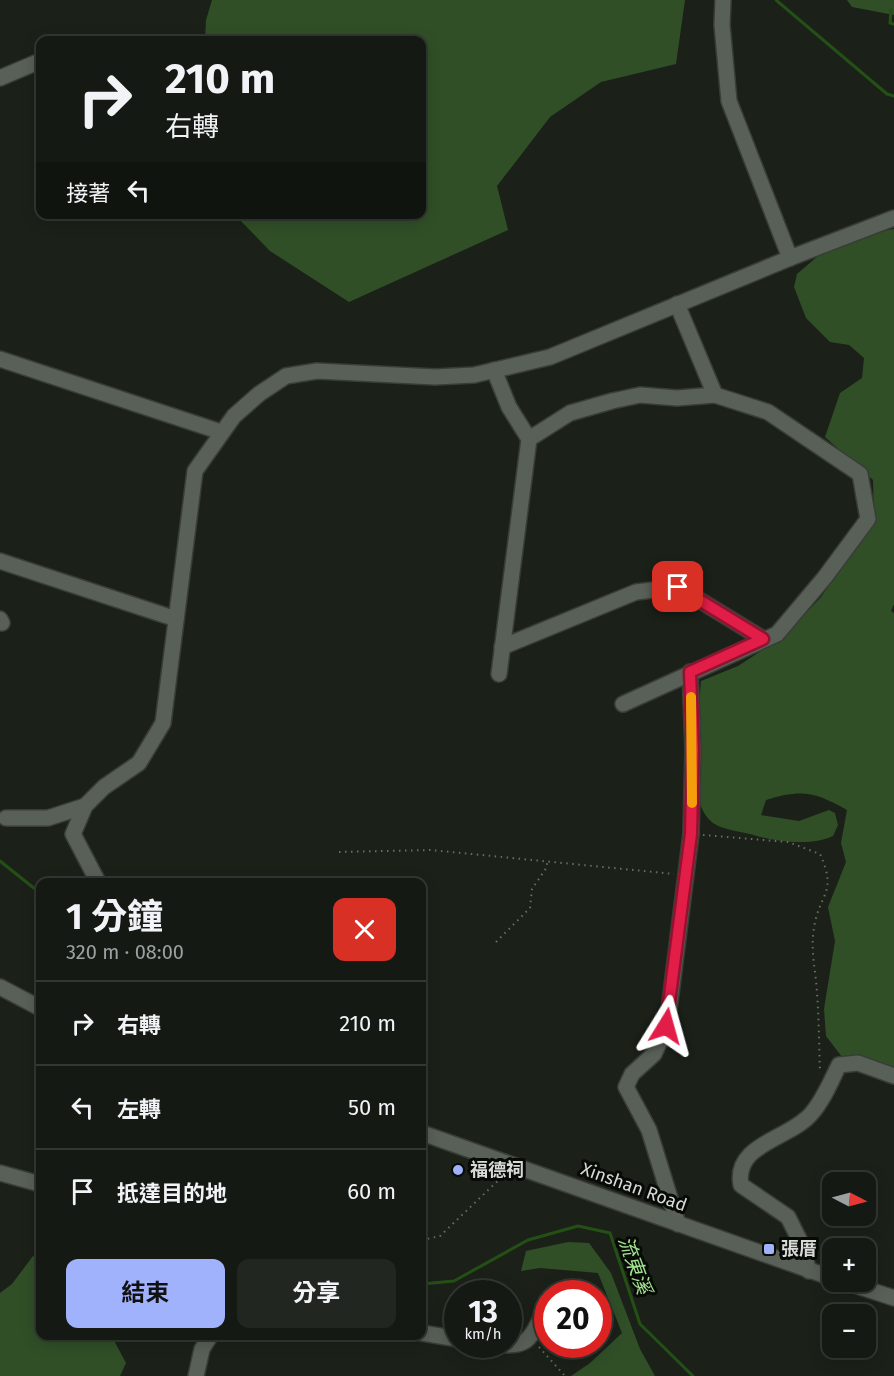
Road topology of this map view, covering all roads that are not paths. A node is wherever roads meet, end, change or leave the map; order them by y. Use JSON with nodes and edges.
{"nodes":[{"id":1,"x":723,"y":0,"type":"edge"},
{"id":2,"x":36,"y":63,"type":"edge"},
{"id":3,"x":0,"y":78,"type":"edge"},
{"id":4,"x":894,"y":218,"type":"edge"},
{"id":5,"x":790,"y":258,"type":"junction"},
{"id":6,"x":677,"y":304,"type":"junction"},
{"id":7,"x":0,"y":359,"type":"edge"},
{"id":8,"x":494,"y":370,"type":"junction"},
{"id":9,"x":715,"y":395,"type":"junction"},
{"id":10,"x":221,"y":432,"type":"junction"},
{"id":11,"x":529,"y":439,"type":"junction"},
{"id":12,"x":0,"y":561,"type":"edge"},
{"id":13,"x":176,"y":619,"type":"junction"},
{"id":14,"x":763,"y":639,"type":"junction"},
{"id":15,"x":502,"y":647,"type":"junction"},
{"id":16,"x":690,"y":672,"type":"junction"},
{"id":17,"x":499,"y":674,"type":"dead end"},
{"id":18,"x":623,"y":704,"type":"dead end"},
{"id":19,"x":85,"y":806,"type":"junction"},
{"id":20,"x":6,"y":818,"type":"dead end"},
{"id":21,"x":48,"y":818,"type":"junction"},
{"id":22,"x":74,"y":841,"type":"junction"},
{"id":23,"x":96,"y":878,"type":"edge"},
{"id":24,"x":0,"y":987,"type":"edge"},
{"id":25,"x":36,"y":1006,"type":"edge"},
{"id":26,"x":894,"y":1076,"type":"edge"},
{"id":27,"x":426,"y":1134,"type":"edge"},
{"id":28,"x":0,"y":1173,"type":"edge"},
{"id":29,"x":36,"y":1183,"type":"edge"},
{"id":30,"x":678,"y":1224,"type":"junction"},
{"id":31,"x":809,"y":1271,"type":"junction"},
{"id":32,"x":822,"y":1275,"type":"edge"},
{"id":33,"x":876,"y":1292,"type":"edge"},
{"id":34,"x":894,"y":1298,"type":"edge"},
{"id":35,"x":534,"y":1332,"type":"edge"},
{"id":36,"x":426,"y":1335,"type":"edge"},
{"id":37,"x":444,"y":1337,"type":"edge"},
{"id":38,"x":200,"y":1340,"type":"edge"},
{"id":39,"x":208,"y":1340,"type":"edge"},
{"id":40,"x":522,"y":1344,"type":"edge"},
{"id":41,"x":199,"y":1359,"type":"junction"},
{"id":42,"x":196,"y":1376,"type":"edge"}],
"edges":[{"from":1,"to":5,"type":"street"},
{"from":2,"to":3,"type":"street"},
{"from":4,"to":5,"type":"street"},
{"from":5,"to":6,"type":"street"},
{"from":6,"to":8,"type":"street"},
{"from":6,"to":9,"type":"street"},
{"from":7,"to":10,"type":"street"},
{"from":8,"to":10,"type":"street"},
{"from":8,"to":11,"type":"street"},
{"from":9,"to":11,"type":"street"},
{"from":9,"to":14,"type":"street"},
{"from":10,"to":13,"type":"street"},
{"from":11,"to":15,"type":"street"},
{"from":12,"to":13,"type":"street"},
{"from":13,"to":19,"type":"street"},
{"from":14,"to":15,"type":"street"},
{"from":14,"to":16,"type":"street"},
{"from":15,"to":17,"type":"street"},
{"from":16,"to":18,"type":"street"},
{"from":16,"to":30,"type":"street"},
{"from":19,"to":21,"type":"street"},
{"from":19,"to":22,"type":"street"},
{"from":20,"to":21,"type":"street"},
{"from":21,"to":22,"type":"street"},
{"from":22,"to":23,"type":"street"},
{"from":24,"to":25,"type":"street"},
{"from":26,"to":31,"type":"street"},
{"from":27,"to":30,"type":"street","name":"Xinshan Road"},
{"from":28,"to":29,"type":"street"},
{"from":30,"to":31,"type":"street","name":"Xinshan Road"},
{"from":31,"to":32,"type":"street","name":"Xinshan Road"},
{"from":33,"to":34,"type":"street"},
{"from":35,"to":40,"type":"street"},
{"from":36,"to":37,"type":"street"},
{"from":38,"to":41,"type":"street"},
{"from":39,"to":41,"type":"street"},
{"from":41,"to":42,"type":"street"}]}
